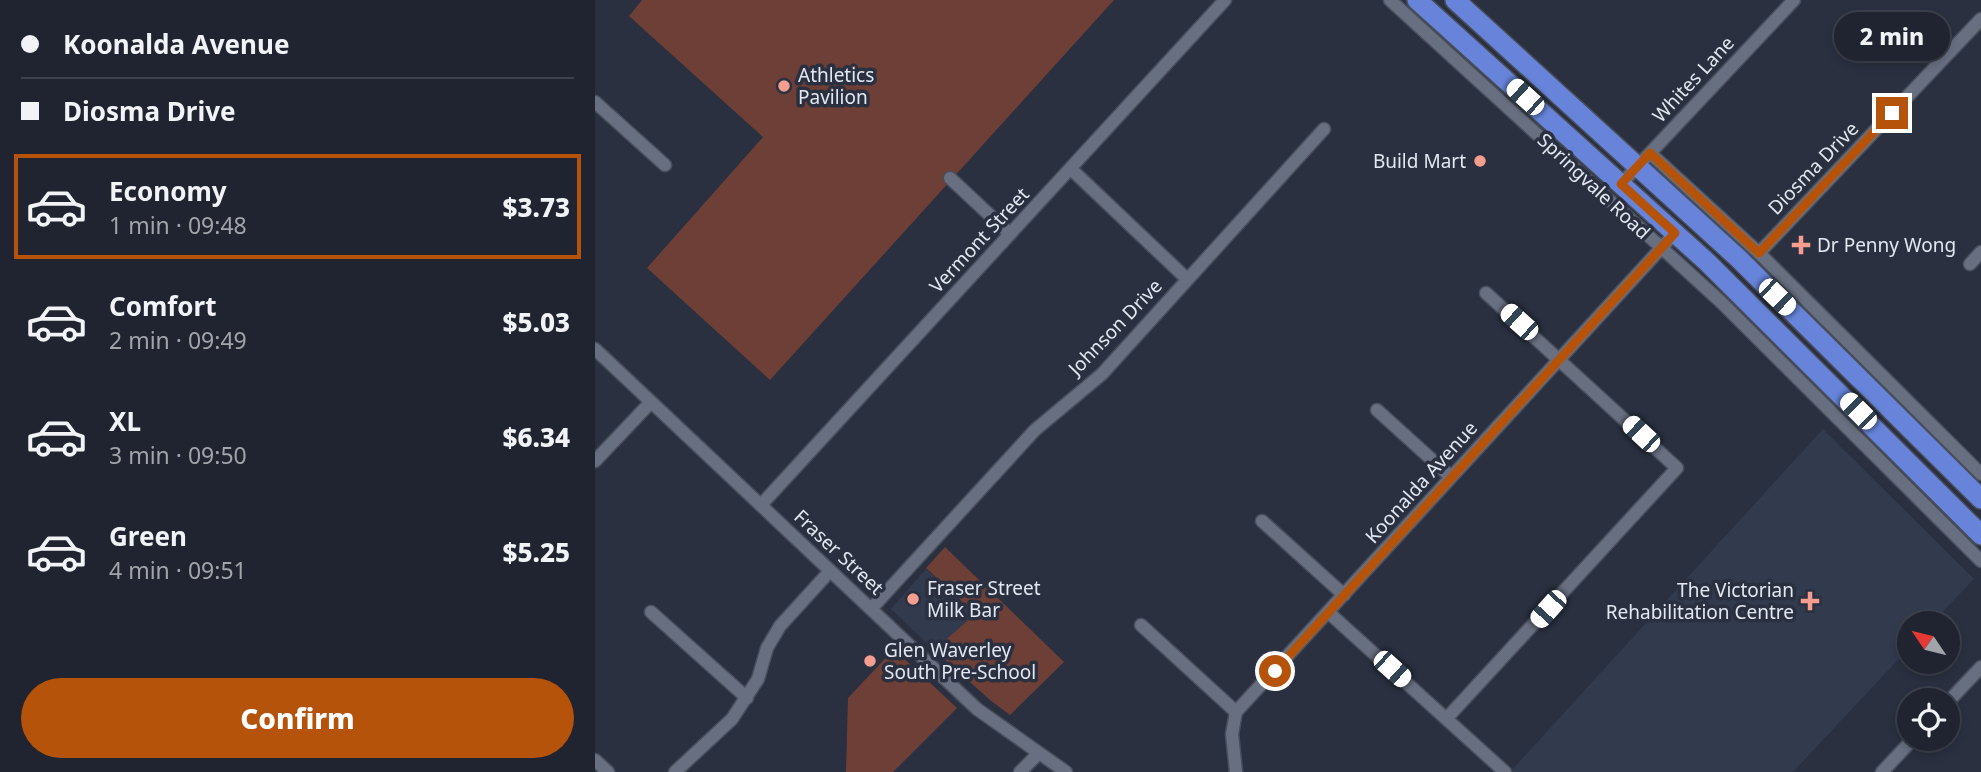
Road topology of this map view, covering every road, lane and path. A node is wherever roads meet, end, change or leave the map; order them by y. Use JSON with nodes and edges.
{"nodes":[{"id":1,"x":1225,"y":0,"type":"edge"},
{"id":2,"x":1389,"y":0,"type":"edge"},
{"id":3,"x":1417,"y":0,"type":"edge"},
{"id":4,"x":1455,"y":0,"type":"edge"},
{"id":5,"x":1794,"y":0,"type":"edge"},
{"id":6,"x":1981,"y":19,"type":"edge"},
{"id":7,"x":595,"y":102,"type":"edge"},
{"id":8,"x":1324,"y":129,"type":"dead end"},
{"id":9,"x":1644,"y":160,"type":"junction"},
{"id":10,"x":665,"y":165,"type":"dead end"},
{"id":11,"x":1071,"y":169,"type":"junction"},
{"id":12,"x":950,"y":178,"type":"dead end"},
{"id":13,"x":1621,"y":184,"type":"junction"},
{"id":14,"x":1675,"y":233,"type":"junction"},
{"id":15,"x":1010,"y":234,"type":"junction"},
{"id":16,"x":1661,"y":248,"type":"junction"},
{"id":17,"x":1981,"y":252,"type":"edge"},
{"id":18,"x":1759,"y":253,"type":"junction"},
{"id":19,"x":1970,"y":264,"type":"dead end"},
{"id":20,"x":1187,"y":279,"type":"junction"},
{"id":21,"x":1486,"y":293,"type":"dead end"},
{"id":22,"x":595,"y":349,"type":"edge"},
{"id":23,"x":1560,"y":359,"type":"junction"},
{"id":24,"x":651,"y":402,"type":"junction"},
{"id":25,"x":1377,"y":410,"type":"dead end"},
{"id":26,"x":595,"y":461,"type":"edge"},
{"id":27,"x":1451,"y":477,"type":"junction"},
{"id":28,"x":1979,"y":486,"type":"edge"},
{"id":29,"x":1933,"y":487,"type":"junction"},
{"id":30,"x":1915,"y":495,"type":"junction"},
{"id":31,"x":761,"y":505,"type":"junction"},
{"id":32,"x":1955,"y":509,"type":"junction"},
{"id":33,"x":1262,"y":521,"type":"dead end"},
{"id":34,"x":1981,"y":534,"type":"edge"},
{"id":35,"x":1981,"y":561,"type":"edge"},
{"id":36,"x":830,"y":570,"type":"junction"},
{"id":37,"x":1344,"y":595,"type":"junction"},
{"id":38,"x":871,"y":609,"type":"junction"},
{"id":39,"x":651,"y":612,"type":"dead end"},
{"id":40,"x":1328,"y":612,"type":"junction"},
{"id":41,"x":1140,"y":625,"type":"dead end"},
{"id":42,"x":1981,"y":667,"type":"edge"},
{"id":43,"x":1960,"y":689,"type":"edge"},
{"id":44,"x":747,"y":698,"type":"junction"},
{"id":45,"x":1236,"y":712,"type":"junction"},
{"id":46,"x":1447,"y":719,"type":"junction"},
{"id":47,"x":1902,"y":751,"type":"edge"},
{"id":48,"x":1039,"y":753,"type":"junction"},
{"id":49,"x":595,"y":760,"type":"edge"},
{"id":50,"x":608,"y":772,"type":"edge"},
{"id":51,"x":674,"y":772,"type":"edge"},
{"id":52,"x":1020,"y":772,"type":"edge"},
{"id":53,"x":1066,"y":772,"type":"edge"},
{"id":54,"x":1236,"y":772,"type":"edge"},
{"id":55,"x":1505,"y":772,"type":"edge"},
{"id":56,"x":1882,"y":772,"type":"edge"}],
"edges":[{"from":1,"to":11,"type":"street","name":"Vermont Street"},
{"from":2,"to":16,"type":"street","name":"Springvale Road"},
{"from":3,"to":13,"type":"highway","name":"Springvale Road"},
{"from":4,"to":9,"type":"highway"},
{"from":5,"to":9,"type":"street","name":"Whites Lane"},
{"from":6,"to":18,"type":"street","name":"Diosma Drive"},
{"from":7,"to":10,"type":"street"},
{"from":8,"to":20,"type":"street","name":"Johnson Drive"},
{"from":9,"to":13,"type":"street","name":"Whites Lane"},
{"from":9,"to":18,"type":"street"},
{"from":9,"to":28,"type":"highway"},
{"from":11,"to":15,"type":"street","name":"Vermont Street"},
{"from":11,"to":20,"type":"street"},
{"from":12,"to":15,"type":"street"},
{"from":13,"to":14,"type":"highway","name":"Springvale Road"},
{"from":14,"to":16,"type":"street","name":"Koonalda Avenue"},
{"from":14,"to":29,"type":"highway","name":"Springvale Road"},
{"from":15,"to":31,"type":"street","name":"Vermont Street"},
{"from":16,"to":23,"type":"street","name":"Koonalda Avenue"},
{"from":16,"to":30,"type":"street","name":"Springvale Road"},
{"from":17,"to":19,"type":"street"},
{"from":18,"to":28,"type":"street"},
{"from":20,"to":38,"type":"street","name":"Johnson Drive"},
{"from":21,"to":23,"type":"street"},
{"from":22,"to":24,"type":"street","name":"Fraser Street"},
{"from":23,"to":27,"type":"street","name":"Koonalda Avenue"},
{"from":23,"to":46,"type":"street"},
{"from":24,"to":26,"type":"street"},
{"from":24,"to":31,"type":"street","name":"Fraser Street"},
{"from":25,"to":27,"type":"street"},
{"from":27,"to":37,"type":"street","name":"Koonalda Avenue"},
{"from":28,"to":32,"type":"street"},
{"from":29,"to":30,"type":"street"},
{"from":29,"to":32,"type":"highway","name":"Springvale Road"},
{"from":30,"to":35,"type":"street","name":"Springvale Road"},
{"from":31,"to":36,"type":"street","name":"Fraser Street"},
{"from":32,"to":34,"type":"highway","name":"Springvale Road"},
{"from":33,"to":37,"type":"street"},
{"from":36,"to":38,"type":"street","name":"Fraser Street"},
{"from":36,"to":44,"type":"street"},
{"from":37,"to":40,"type":"street","name":"Koonalda Avenue"},
{"from":38,"to":48,"type":"street","name":"Fraser Street"},
{"from":39,"to":44,"type":"street"},
{"from":40,"to":45,"type":"street","name":"Koonalda Avenue"},
{"from":40,"to":46,"type":"street"},
{"from":41,"to":45,"type":"street"},
{"from":42,"to":43,"type":"street"},
{"from":44,"to":51,"type":"street"},
{"from":45,"to":54,"type":"street"},
{"from":46,"to":55,"type":"street"},
{"from":47,"to":56,"type":"street"},
{"from":48,"to":52,"type":"street"},
{"from":48,"to":53,"type":"street","name":"Fraser Street"},
{"from":49,"to":50,"type":"street"}]}
